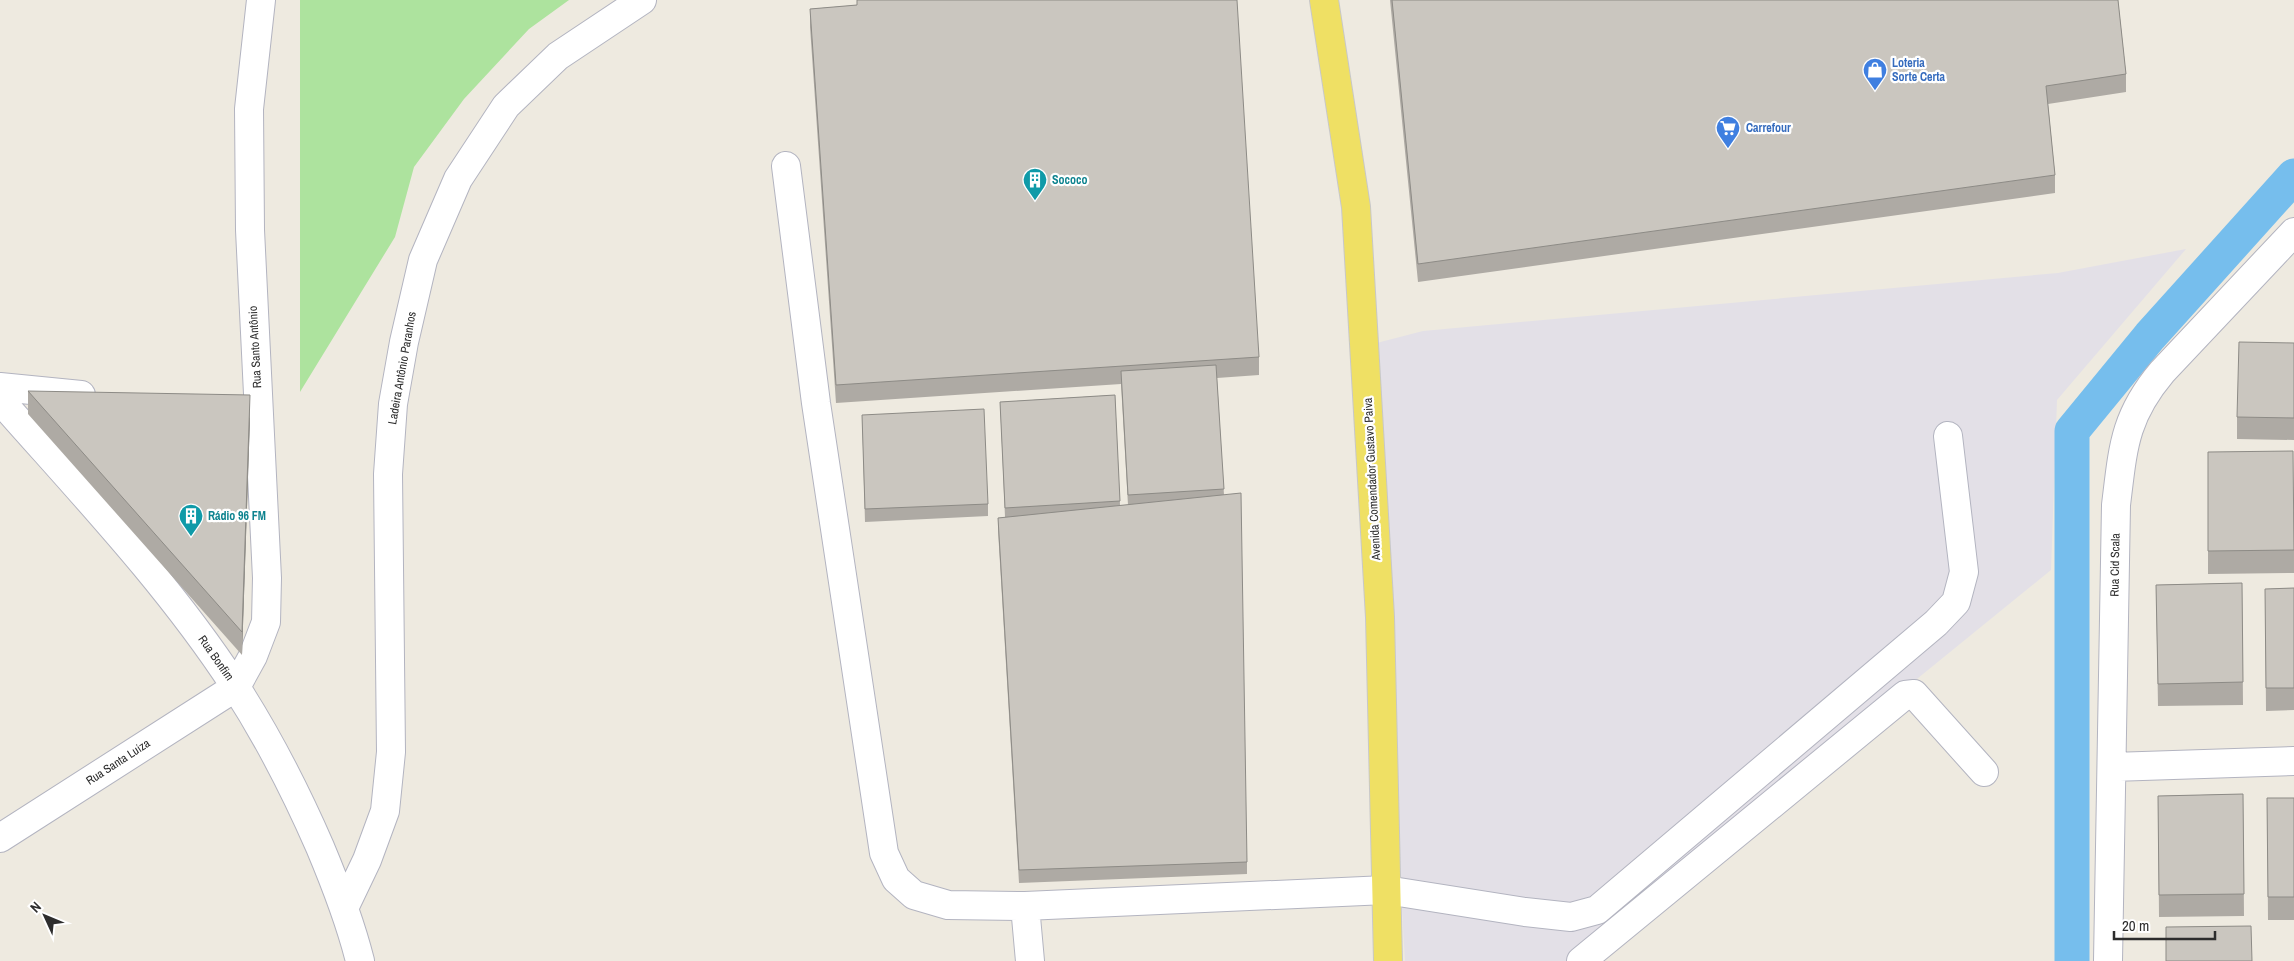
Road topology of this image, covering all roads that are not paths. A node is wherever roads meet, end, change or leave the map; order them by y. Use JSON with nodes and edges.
{"nodes":[{"id":1,"x":261,"y":0,"type":"edge"},
{"id":2,"x":642,"y":0,"type":"edge"},
{"id":3,"x":1324,"y":0,"type":"edge"},
{"id":4,"x":786,"y":166,"type":"dead end"},
{"id":5,"x":2294,"y":232,"type":"edge"},
{"id":6,"x":0,"y":387,"type":"edge"},
{"id":7,"x":109,"y":397,"type":"edge"},
{"id":8,"x":0,"y":400,"type":"edge"},
{"id":9,"x":1948,"y":436,"type":"dead end"},
{"id":10,"x":236,"y":686,"type":"junction"},
{"id":11,"x":2294,"y":761,"type":"edge"},
{"id":12,"x":2112,"y":767,"type":"junction"},
{"id":13,"x":1984,"y":772,"type":"dead end"},
{"id":14,"x":0,"y":838,"type":"edge"},
{"id":15,"x":1386,"y":890,"type":"junction"},
{"id":16,"x":345,"y":906,"type":"junction"},
{"id":17,"x":1025,"y":906,"type":"junction"},
{"id":18,"x":360,"y":961,"type":"edge"},
{"id":19,"x":1030,"y":961,"type":"edge"},
{"id":20,"x":1388,"y":961,"type":"edge"},
{"id":21,"x":1581,"y":961,"type":"edge"},
{"id":22,"x":2108,"y":961,"type":"edge"}],
"edges":[{"from":1,"to":10,"type":"street","name":"Rua Santo Antônio"},
{"from":2,"to":16,"type":"street","name":"Ladeira Antônio Paranhos"},
{"from":3,"to":15,"type":"main road","name":"Avenida Comendador Gustavo Paiva"},
{"from":4,"to":17,"type":"street"},
{"from":5,"to":12,"type":"street","name":"Rua Cid Scala"},
{"from":6,"to":7,"type":"street"},
{"from":8,"to":10,"type":"street","name":"Rua Bonfim"},
{"from":9,"to":15,"type":"street"},
{"from":10,"to":14,"type":"street","name":"Rua Santa Luiza"},
{"from":10,"to":16,"type":"street","name":"Rua Bonfim"},
{"from":11,"to":12,"type":"street"},
{"from":12,"to":22,"type":"street","name":"Rua Cid Scala"},
{"from":13,"to":21,"type":"street"},
{"from":15,"to":17,"type":"street"},
{"from":15,"to":20,"type":"main road","name":"Avenida Comendador Gustavo Paiva"},
{"from":16,"to":18,"type":"street","name":"Rua Bonfim"},
{"from":17,"to":19,"type":"street"}]}
